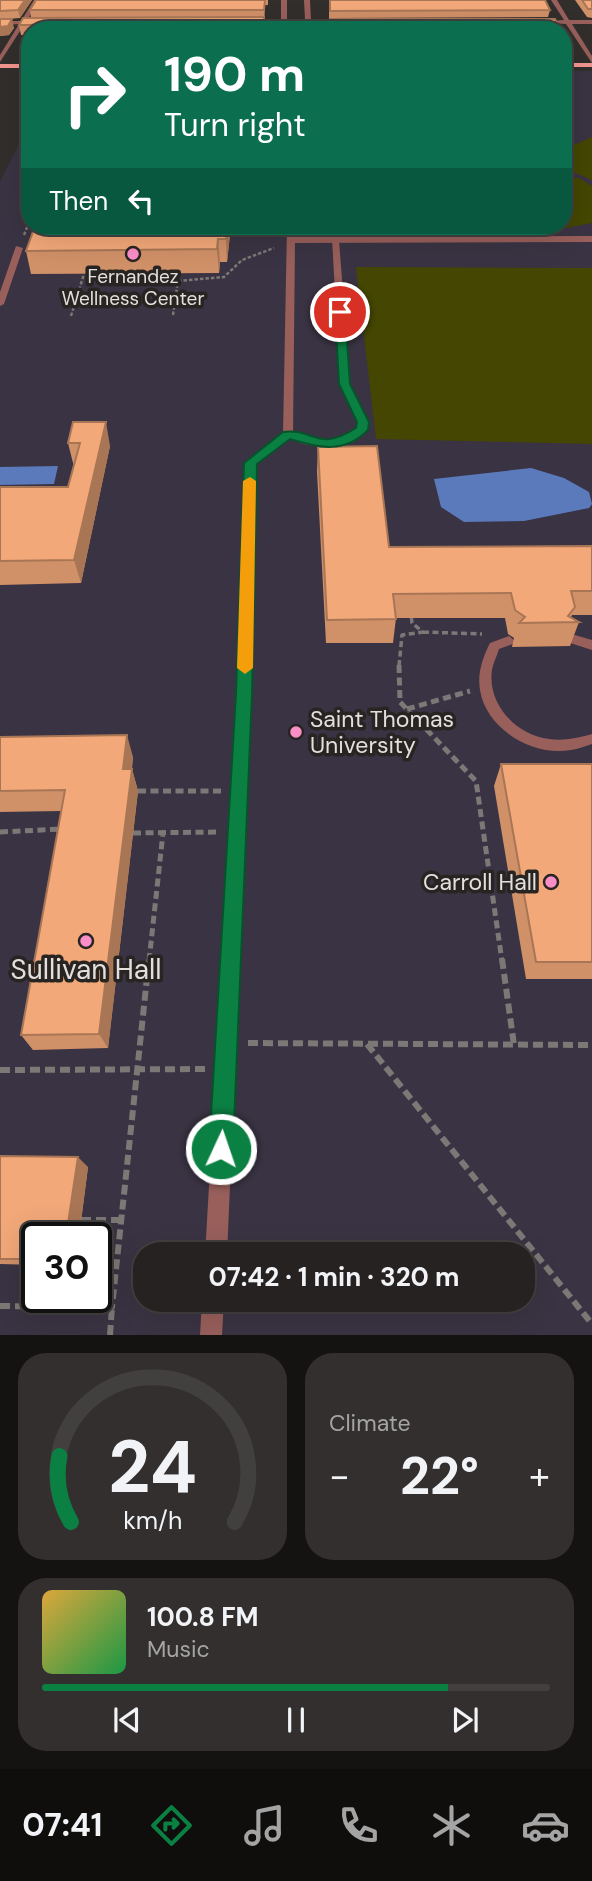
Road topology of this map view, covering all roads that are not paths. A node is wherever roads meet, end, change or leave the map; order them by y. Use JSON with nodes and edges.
{"nodes":[{"id":1,"x":37,"y":0,"type":"edge"},
{"id":2,"x":284,"y":0,"type":"edge"},
{"id":3,"x":307,"y":0,"type":"edge"},
{"id":4,"x":554,"y":0,"type":"edge"},
{"id":5,"x":23,"y":21,"type":"edge"},
{"id":6,"x":284,"y":21,"type":"edge"},
{"id":7,"x":308,"y":21,"type":"edge"},
{"id":8,"x":567,"y":21,"type":"edge"},
{"id":9,"x":572,"y":22,"type":"edge"},
{"id":10,"x":592,"y":22,"type":"edge"},
{"id":11,"x":0,"y":23,"type":"edge"},
{"id":12,"x":21,"y":23,"type":"edge"},
{"id":13,"x":21,"y":25,"type":"edge"},
{"id":14,"x":572,"y":29,"type":"edge"},
{"id":15,"x":0,"y":60,"type":"edge"},
{"id":16,"x":592,"y":63,"type":"edge"},
{"id":17,"x":572,"y":64,"type":"edge"},
{"id":18,"x":0,"y":66,"type":"edge"},
{"id":19,"x":21,"y":66,"type":"edge"},
{"id":20,"x":291,"y":235,"type":"edge"},
{"id":21,"x":304,"y":235,"type":"edge"},
{"id":22,"x":592,"y":239,"type":"edge"},
{"id":23,"x":335,"y":240,"type":"junction"},
{"id":24,"x":19,"y":248,"type":"dead end"},
{"id":25,"x":0,"y":304,"type":"edge"},
{"id":26,"x":288,"y":435,"type":"junction"},
{"id":27,"x":568,"y":638,"type":"edge"},
{"id":28,"x":509,"y":640,"type":"dead end"},
{"id":29,"x":592,"y":645,"type":"edge"},
{"id":30,"x":592,"y":739,"type":"edge"},
{"id":31,"x":217,"y":1242,"type":"edge"},
{"id":32,"x":212,"y":1312,"type":"edge"},
{"id":33,"x":211,"y":1335,"type":"edge"}],
"edges":[{"from":1,"to":5,"type":"street"},
{"from":2,"to":6,"type":"street"},
{"from":3,"to":7,"type":"street"},
{"from":4,"to":8,"type":"street"},
{"from":9,"to":10,"type":"street"},
{"from":11,"to":12,"type":"street"},
{"from":13,"to":15,"type":"street"},
{"from":14,"to":16,"type":"street"},
{"from":16,"to":17,"type":"main road"},
{"from":18,"to":19,"type":"main road"},
{"from":20,"to":26,"type":"street"},
{"from":21,"to":23,"type":"street"},
{"from":22,"to":23,"type":"street"},
{"from":23,"to":26,"type":"lane"},
{"from":24,"to":25,"type":"lane"},
{"from":26,"to":31,"type":"street"},
{"from":27,"to":29,"type":"lane"},
{"from":28,"to":30,"type":"lane"},
{"from":32,"to":33,"type":"street"}]}
